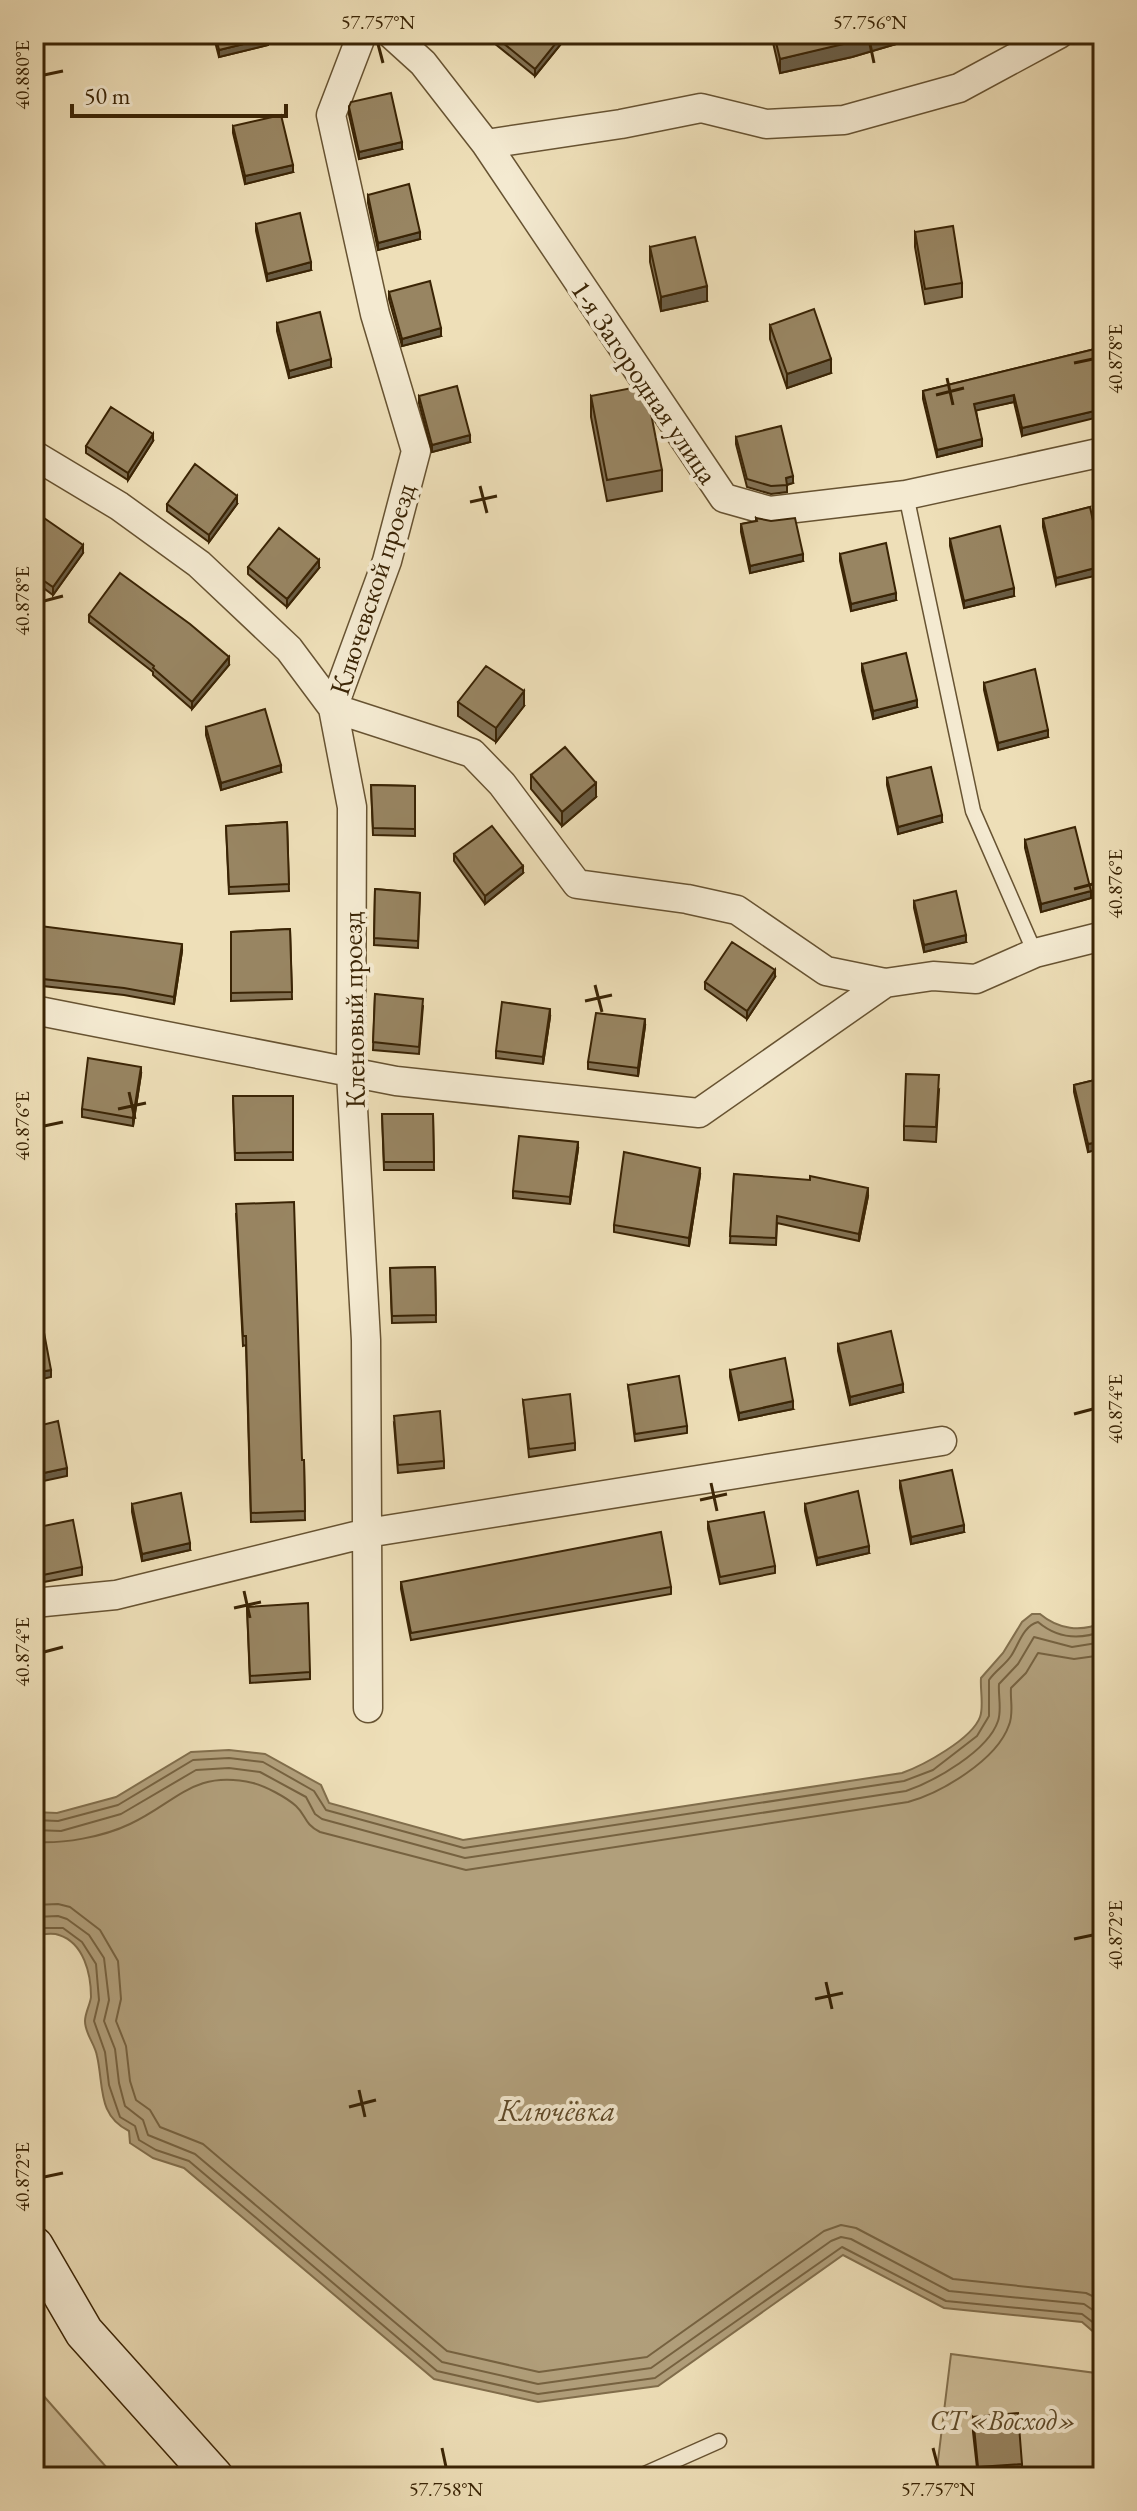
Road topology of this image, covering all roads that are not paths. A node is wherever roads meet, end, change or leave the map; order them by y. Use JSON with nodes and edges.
{"nodes":[{"id":1,"x":362,"y":34,"type":"edge"},
{"id":2,"x":391,"y":34,"type":"edge"},
{"id":3,"x":1059,"y":34,"type":"edge"},
{"id":4,"x":486,"y":144,"type":"junction"},
{"id":5,"x":1103,"y":452,"type":"edge"},
{"id":6,"x":34,"y":455,"type":"edge"},
{"id":7,"x":906,"y":495,"type":"junction"},
{"id":8,"x":333,"y":708,"type":"junction"},
{"id":9,"x":1103,"y":936,"type":"edge"},
{"id":10,"x":1035,"y":953,"type":"junction"},
{"id":11,"x":885,"y":983,"type":"junction"},
{"id":12,"x":34,"y":1010,"type":"edge"},
{"id":13,"x":351,"y":1073,"type":"junction"},
{"id":14,"x":942,"y":1441,"type":"dead end"},
{"id":15,"x":367,"y":1533,"type":"junction"},
{"id":16,"x":34,"y":1603,"type":"edge"},
{"id":17,"x":368,"y":1708,"type":"dead end"},
{"id":18,"x":34,"y":2246,"type":"edge"},
{"id":19,"x":719,"y":2441,"type":"dead end"},
{"id":20,"x":214,"y":2477,"type":"edge"},
{"id":21,"x":638,"y":2477,"type":"edge"}],
"edges":[{"from":1,"to":8,"type":"street","name":"Ключевской проезд"},
{"from":2,"to":4,"type":"street","name":"1-я Загородная улица"},
{"from":3,"to":4,"type":"street"},
{"from":4,"to":7,"type":"street","name":"1-я Загородная улица"},
{"from":5,"to":7,"type":"street","name":"1-я Загородная улица"},
{"from":6,"to":8,"type":"street","name":"Кленовый проезд"},
{"from":7,"to":10,"type":"lane"},
{"from":8,"to":11,"type":"street","name":"Ключевской проезд"},
{"from":8,"to":13,"type":"street","name":"Кленовый проезд"},
{"from":9,"to":10,"type":"street"},
{"from":10,"to":11,"type":"street"},
{"from":11,"to":13,"type":"street"},
{"from":12,"to":13,"type":"street"},
{"from":13,"to":15,"type":"street","name":"Кленовый проезд"},
{"from":14,"to":15,"type":"street"},
{"from":15,"to":16,"type":"street"},
{"from":15,"to":17,"type":"street","name":"Кленовый проезд"},
{"from":18,"to":20,"type":"street"},
{"from":19,"to":21,"type":"lane"}]}
